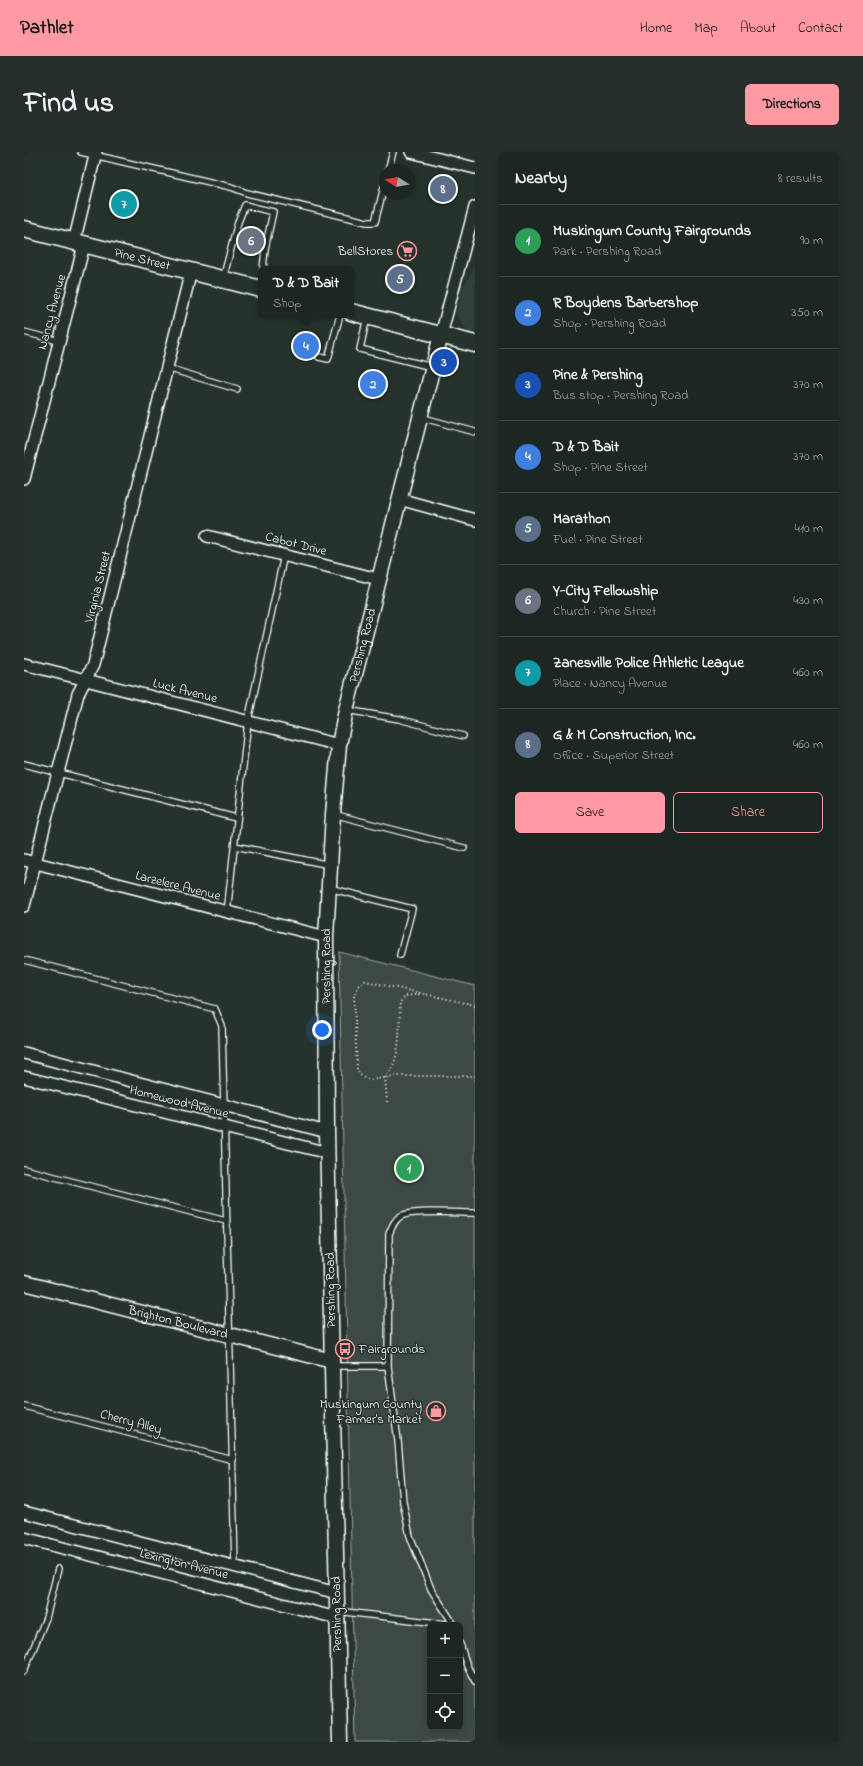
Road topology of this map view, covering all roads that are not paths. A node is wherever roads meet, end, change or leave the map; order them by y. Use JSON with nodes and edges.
{"nodes":[{"id":1,"x":81,"y":152,"type":"edge"},
{"id":2,"x":392,"y":152,"type":"edge"},
{"id":3,"x":410,"y":152,"type":"edge"},
{"id":4,"x":96,"y":154,"type":"edge"},
{"id":5,"x":389,"y":164,"type":"edge"},
{"id":6,"x":475,"y":168,"type":"edge"},
{"id":7,"x":381,"y":200,"type":"edge"},
{"id":8,"x":475,"y":207,"type":"edge"},
{"id":9,"x":24,"y":229,"type":"edge"},
{"id":10,"x":79,"y":243,"type":"junction"},
{"id":11,"x":263,"y":266,"type":"edge"},
{"id":12,"x":191,"y":271,"type":"junction"},
{"id":13,"x":223,"y":280,"type":"junction"},
{"id":14,"x":258,"y":286,"type":"edge"},
{"id":15,"x":354,"y":313,"type":"edge"},
{"id":16,"x":367,"y":316,"type":"junction"},
{"id":17,"x":339,"y":318,"type":"edge"},
{"id":18,"x":24,"y":332,"type":"edge"},
{"id":19,"x":441,"y":335,"type":"junction"},
{"id":20,"x":59,"y":341,"type":"junction"},
{"id":21,"x":475,"y":344,"type":"edge"},
{"id":22,"x":319,"y":357,"type":"dead end"},
{"id":23,"x":433,"y":367,"type":"junction"},
{"id":24,"x":167,"y":368,"type":"junction"},
{"id":25,"x":237,"y":389,"type":"dead end"},
{"id":26,"x":420,"y":417,"type":"junction"},
{"id":27,"x":475,"y":432,"type":"edge"},
{"id":28,"x":24,"y":479,"type":"edge"},
{"id":29,"x":398,"y":499,"type":"junction"},
{"id":30,"x":475,"y":520,"type":"edge"},
{"id":31,"x":207,"y":536,"type":"dead end"},
{"id":32,"x":284,"y":555,"type":"junction"},
{"id":33,"x":378,"y":579,"type":"junction"},
{"id":34,"x":24,"y":664,"type":"edge"},
{"id":35,"x":86,"y":680,"type":"junction"},
{"id":36,"x":346,"y":710,"type":"junction"},
{"id":37,"x":248,"y":721,"type":"junction"},
{"id":38,"x":464,"y":736,"type":"dead end"},
{"id":39,"x":339,"y":745,"type":"junction"},
{"id":40,"x":24,"y":764,"type":"edge"},
{"id":41,"x":59,"y":773,"type":"junction"},
{"id":42,"x":333,"y":814,"type":"junction"},
{"id":43,"x":236,"y":818,"type":"junction"},
{"id":44,"x":235,"y":846,"type":"junction"},
{"id":45,"x":464,"y":848,"type":"dead end"},
{"id":46,"x":24,"y":860,"type":"edge"},
{"id":47,"x":36,"y":863,"type":"junction"},
{"id":48,"x":330,"y":865,"type":"junction"},
{"id":49,"x":328,"y":888,"type":"junction"},
{"id":50,"x":24,"y":906,"type":"edge"},
{"id":51,"x":227,"y":913,"type":"junction"},
{"id":52,"x":326,"y":937,"type":"junction"},
{"id":53,"x":400,"y":956,"type":"dead end"},
{"id":54,"x":24,"y":960,"type":"edge"},
{"id":55,"x":24,"y":1053,"type":"edge"},
{"id":56,"x":24,"y":1077,"type":"edge"},
{"id":57,"x":223,"y":1105,"type":"junction"},
{"id":58,"x":224,"y":1128,"type":"junction"},
{"id":59,"x":327,"y":1132,"type":"junction"},
{"id":60,"x":328,"y":1153,"type":"junction"},
{"id":61,"x":24,"y":1169,"type":"edge"},
{"id":62,"x":475,"y":1213,"type":"edge"},
{"id":63,"x":226,"y":1221,"type":"junction"},
{"id":64,"x":24,"y":1283,"type":"edge"},
{"id":65,"x":228,"y":1336,"type":"junction"},
{"id":66,"x":332,"y":1364,"type":"junction"},
{"id":67,"x":388,"y":1366,"type":"junction"},
{"id":68,"x":24,"y":1406,"type":"edge"},
{"id":69,"x":233,"y":1460,"type":"junction"},
{"id":70,"x":24,"y":1512,"type":"edge"},
{"id":71,"x":24,"y":1538,"type":"edge"},
{"id":72,"x":235,"y":1566,"type":"junction"},
{"id":73,"x":58,"y":1569,"type":"dead end"},
{"id":74,"x":337,"y":1593,"type":"junction"},
{"id":75,"x":337,"y":1615,"type":"junction"},
{"id":76,"x":463,"y":1653,"type":"edge"},
{"id":77,"x":24,"y":1671,"type":"edge"},
{"id":78,"x":475,"y":1681,"type":"edge"},
{"id":79,"x":340,"y":1742,"type":"edge"}],
"edges":[{"from":1,"to":4,"type":"lane"},
{"from":2,"to":5,"type":"lane"},
{"from":3,"to":6,"type":"street"},
{"from":4,"to":7,"type":"lane"},
{"from":4,"to":10,"type":"street","name":"Nancy Avenue"},
{"from":8,"to":19,"type":"street","name":"Pershing Road"},
{"from":9,"to":10,"type":"main road","name":"Pine Street"},
{"from":10,"to":12,"type":"main road","name":"Pine Street"},
{"from":10,"to":20,"type":"street","name":"Nancy Avenue"},
{"from":11,"to":13,"type":"lane"},
{"from":12,"to":13,"type":"main road","name":"Pine Street"},
{"from":12,"to":24,"type":"street","name":"Virginia Street"},
{"from":13,"to":14,"type":"main road","name":"Pine Street"},
{"from":15,"to":16,"type":"main road"},
{"from":16,"to":19,"type":"main road"},
{"from":16,"to":23,"type":"lane"},
{"from":17,"to":22,"type":"lane"},
{"from":18,"to":20,"type":"lane"},
{"from":19,"to":21,"type":"main road"},
{"from":19,"to":23,"type":"street","name":"Pershing Road"},
{"from":20,"to":28,"type":"street","name":"Nancy Avenue"},
{"from":23,"to":26,"type":"street","name":"Pershing Road"},
{"from":24,"to":25,"type":"lane"},
{"from":24,"to":35,"type":"street","name":"Virginia Street"},
{"from":26,"to":27,"type":"lane"},
{"from":26,"to":29,"type":"street","name":"Pershing Road"},
{"from":29,"to":30,"type":"street"},
{"from":29,"to":33,"type":"street","name":"Pershing Road"},
{"from":31,"to":32,"type":"street","name":"Cabot Drive"},
{"from":32,"to":33,"type":"street","name":"Cabot Drive"},
{"from":32,"to":37,"type":"lane"},
{"from":33,"to":36,"type":"street","name":"Pershing Road"},
{"from":34,"to":35,"type":"street","name":"Luck Avenue"},
{"from":35,"to":37,"type":"street","name":"Luck Avenue"},
{"from":35,"to":41,"type":"street","name":"Virginia Street"},
{"from":36,"to":38,"type":"lane"},
{"from":36,"to":39,"type":"street","name":"Pershing Road"},
{"from":37,"to":39,"type":"street","name":"Luck Avenue"},
{"from":37,"to":43,"type":"lane"},
{"from":39,"to":42,"type":"street","name":"Pershing Road"},
{"from":40,"to":41,"type":"lane"},
{"from":41,"to":43,"type":"lane"},
{"from":41,"to":47,"type":"street","name":"Virginia Street"},
{"from":42,"to":45,"type":"lane"},
{"from":42,"to":48,"type":"street","name":"Pershing Road"},
{"from":43,"to":44,"type":"lane"},
{"from":44,"to":48,"type":"lane"},
{"from":44,"to":51,"type":"lane"},
{"from":46,"to":47,"type":"street","name":"Larzelere Avenue"},
{"from":47,"to":50,"type":"street","name":"Virginia Street"},
{"from":47,"to":51,"type":"street","name":"Larzelere Avenue"},
{"from":48,"to":49,"type":"street","name":"Pershing Road"},
{"from":49,"to":52,"type":"street","name":"Pershing Road"},
{"from":49,"to":53,"type":"lane"},
{"from":51,"to":52,"type":"street","name":"Larzelere Avenue"},
{"from":52,"to":59,"type":"street","name":"Pershing Road"},
{"from":54,"to":57,"type":"lane"},
{"from":55,"to":57,"type":"street","name":"Homewood Avenue"},
{"from":56,"to":58,"type":"street","name":"Homewood Avenue"},
{"from":57,"to":58,"type":"lane"},
{"from":57,"to":59,"type":"street","name":"Homewood Avenue"},
{"from":58,"to":60,"type":"street","name":"Homewood Avenue"},
{"from":58,"to":63,"type":"lane"},
{"from":59,"to":60,"type":"street","name":"Pershing Road"},
{"from":60,"to":66,"type":"street","name":"Pershing Road"},
{"from":61,"to":63,"type":"lane"},
{"from":62,"to":67,"type":"lane"},
{"from":63,"to":65,"type":"lane"},
{"from":64,"to":65,"type":"street","name":"Brighton Boulevard"},
{"from":65,"to":66,"type":"street","name":"Brighton Boulevard"},
{"from":65,"to":69,"type":"lane"},
{"from":66,"to":67,"type":"lane"},
{"from":66,"to":74,"type":"street","name":"Pershing Road"},
{"from":67,"to":75,"type":"lane"},
{"from":68,"to":69,"type":"lane","name":"Cherry Alley"},
{"from":69,"to":72,"type":"lane"},
{"from":70,"to":72,"type":"street","name":"Lexington Avenue"},
{"from":71,"to":75,"type":"street","name":"Lexington Avenue"},
{"from":72,"to":74,"type":"street","name":"Lexington Avenue"},
{"from":73,"to":77,"type":"lane"},
{"from":74,"to":75,"type":"street","name":"Pershing Road"},
{"from":75,"to":79,"type":"street","name":"Pershing Road"},
{"from":76,"to":78,"type":"lane"}]}
